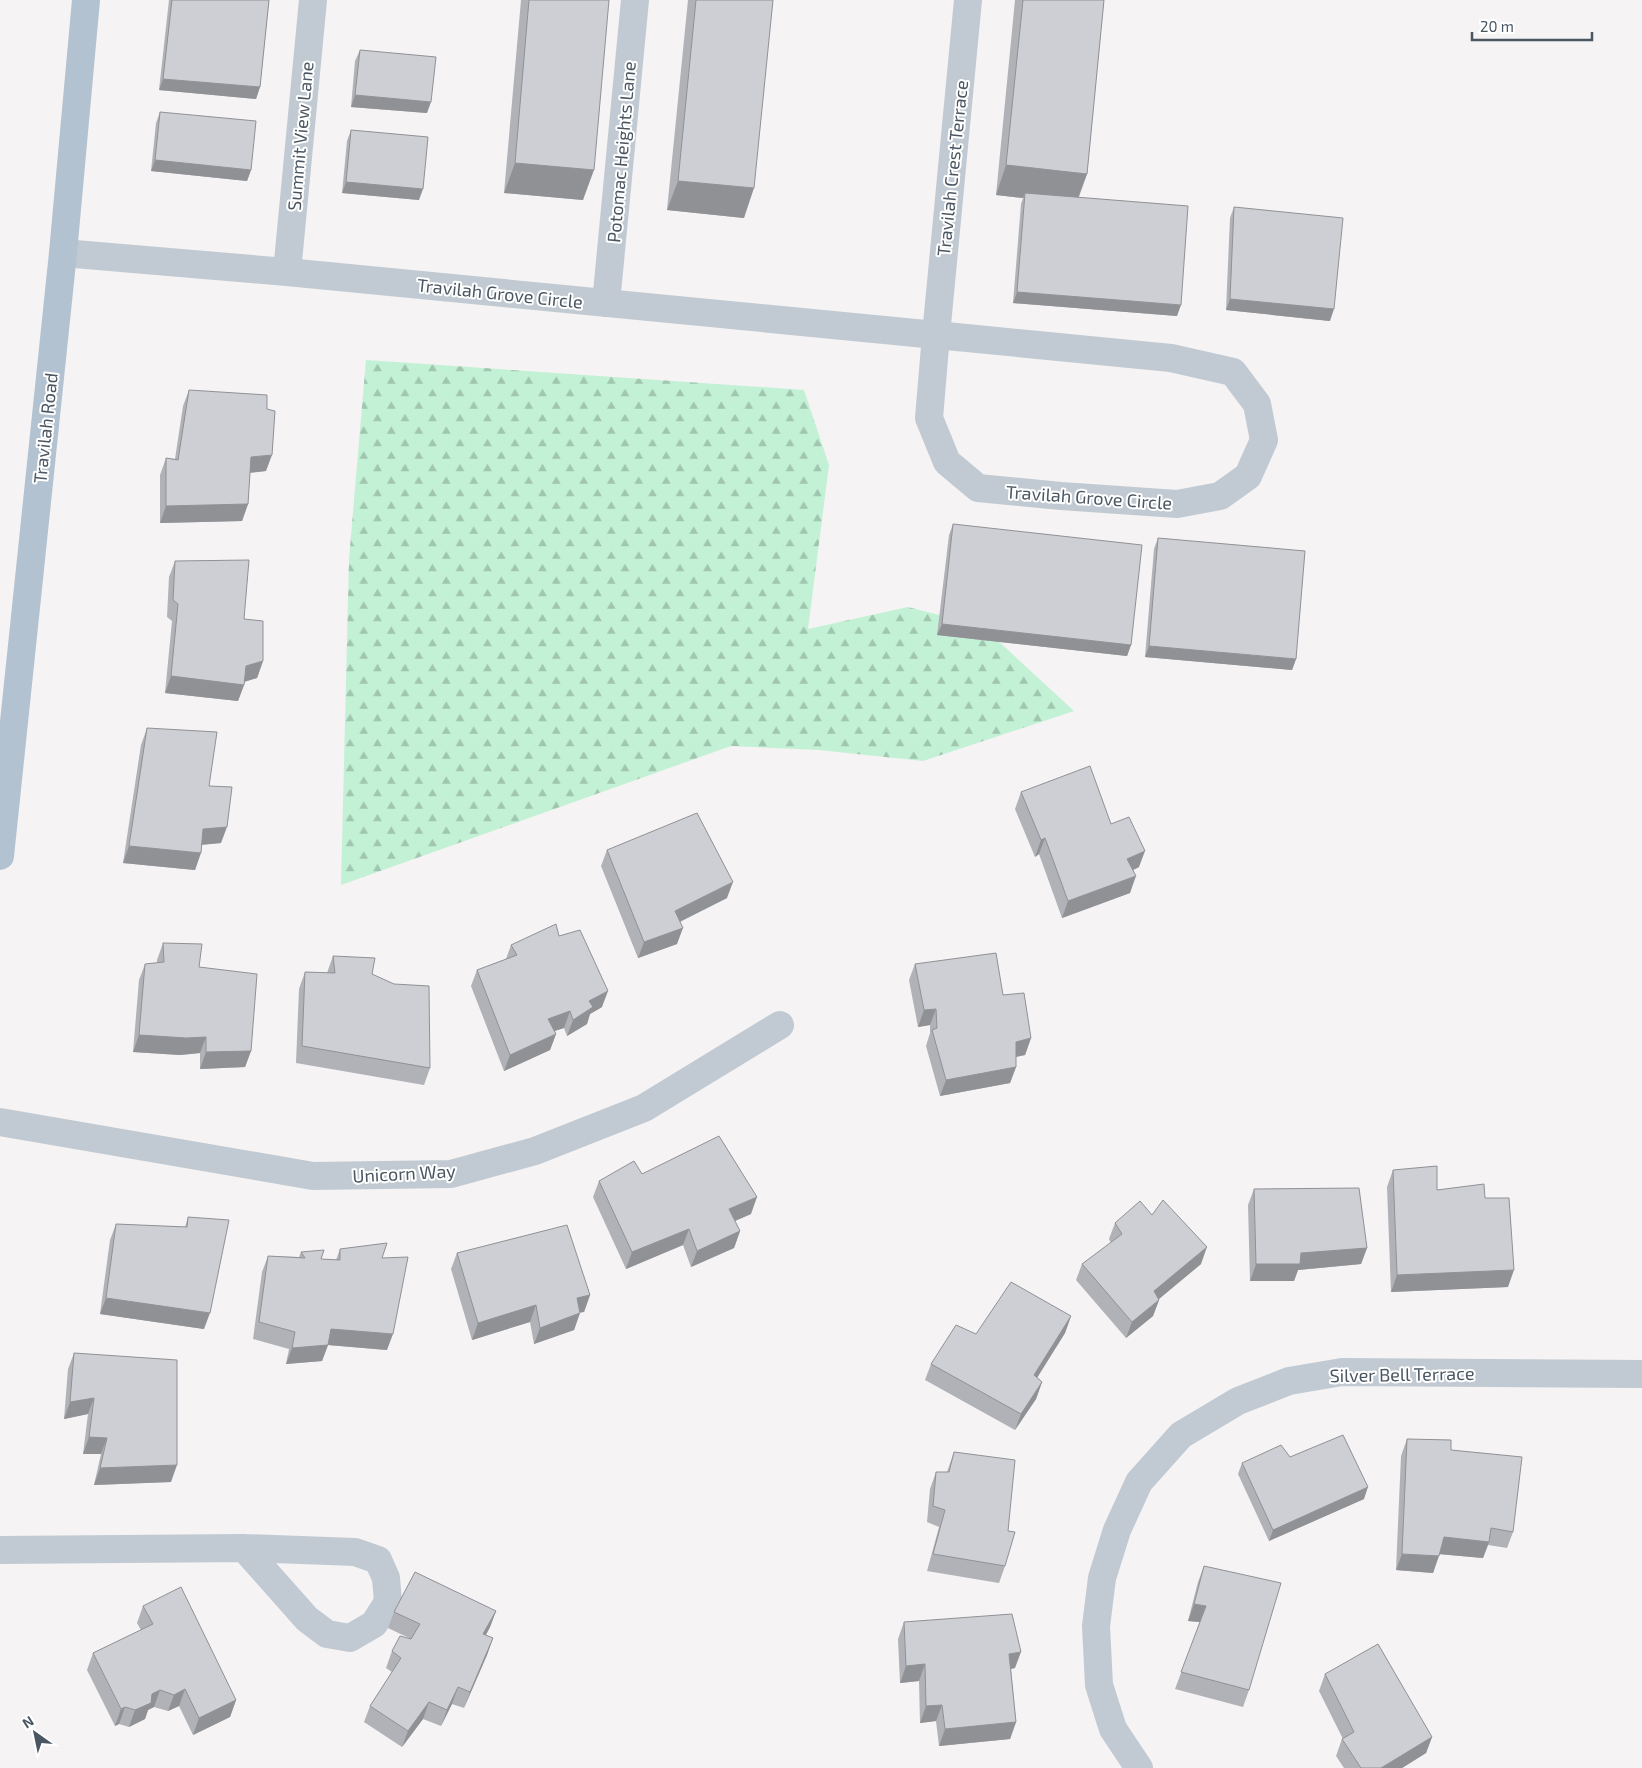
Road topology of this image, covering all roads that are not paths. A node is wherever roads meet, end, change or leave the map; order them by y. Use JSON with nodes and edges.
{"nodes":[{"id":1,"x":86,"y":0,"type":"edge"},
{"id":2,"x":313,"y":0,"type":"edge"},
{"id":3,"x":635,"y":0,"type":"edge"},
{"id":4,"x":968,"y":0,"type":"edge"},
{"id":5,"x":63,"y":252,"type":"junction"},
{"id":6,"x":287,"y":272,"type":"junction"},
{"id":7,"x":606,"y":303,"type":"junction"},
{"id":8,"x":936,"y":335,"type":"junction"},
{"id":9,"x":0,"y":856,"type":"edge"},
{"id":10,"x":780,"y":1025,"type":"dead end"},
{"id":11,"x":0,"y":1122,"type":"edge"},
{"id":12,"x":1642,"y":1374,"type":"edge"},
{"id":13,"x":244,"y":1548,"type":"junction"},
{"id":14,"x":0,"y":1550,"type":"edge"},
{"id":15,"x":1139,"y":1768,"type":"edge"}],
"edges":[{"from":1,"to":5,"type":"main road","name":"Travilah Road"},
{"from":2,"to":6,"type":"street","name":"Summit View Lane"},
{"from":3,"to":7,"type":"street","name":"Potomac Heights Lane"},
{"from":4,"to":8,"type":"street","name":"Travilah Crest Terrace"},
{"from":5,"to":6,"type":"street","name":"Travilah Grove Circle"},
{"from":5,"to":9,"type":"main road","name":"Travilah Road"},
{"from":6,"to":7,"type":"street","name":"Travilah Grove Circle"},
{"from":7,"to":8,"type":"street","name":"Travilah Grove Circle"},
{"from":8,"to":8,"type":"street","name":"Travilah Grove Circle"},
{"from":10,"to":11,"type":"street","name":"Unicorn Way"},
{"from":12,"to":15,"type":"street","name":"Silver Bell Terrace"},
{"from":13,"to":13,"type":"street"},
{"from":13,"to":14,"type":"street"}]}
